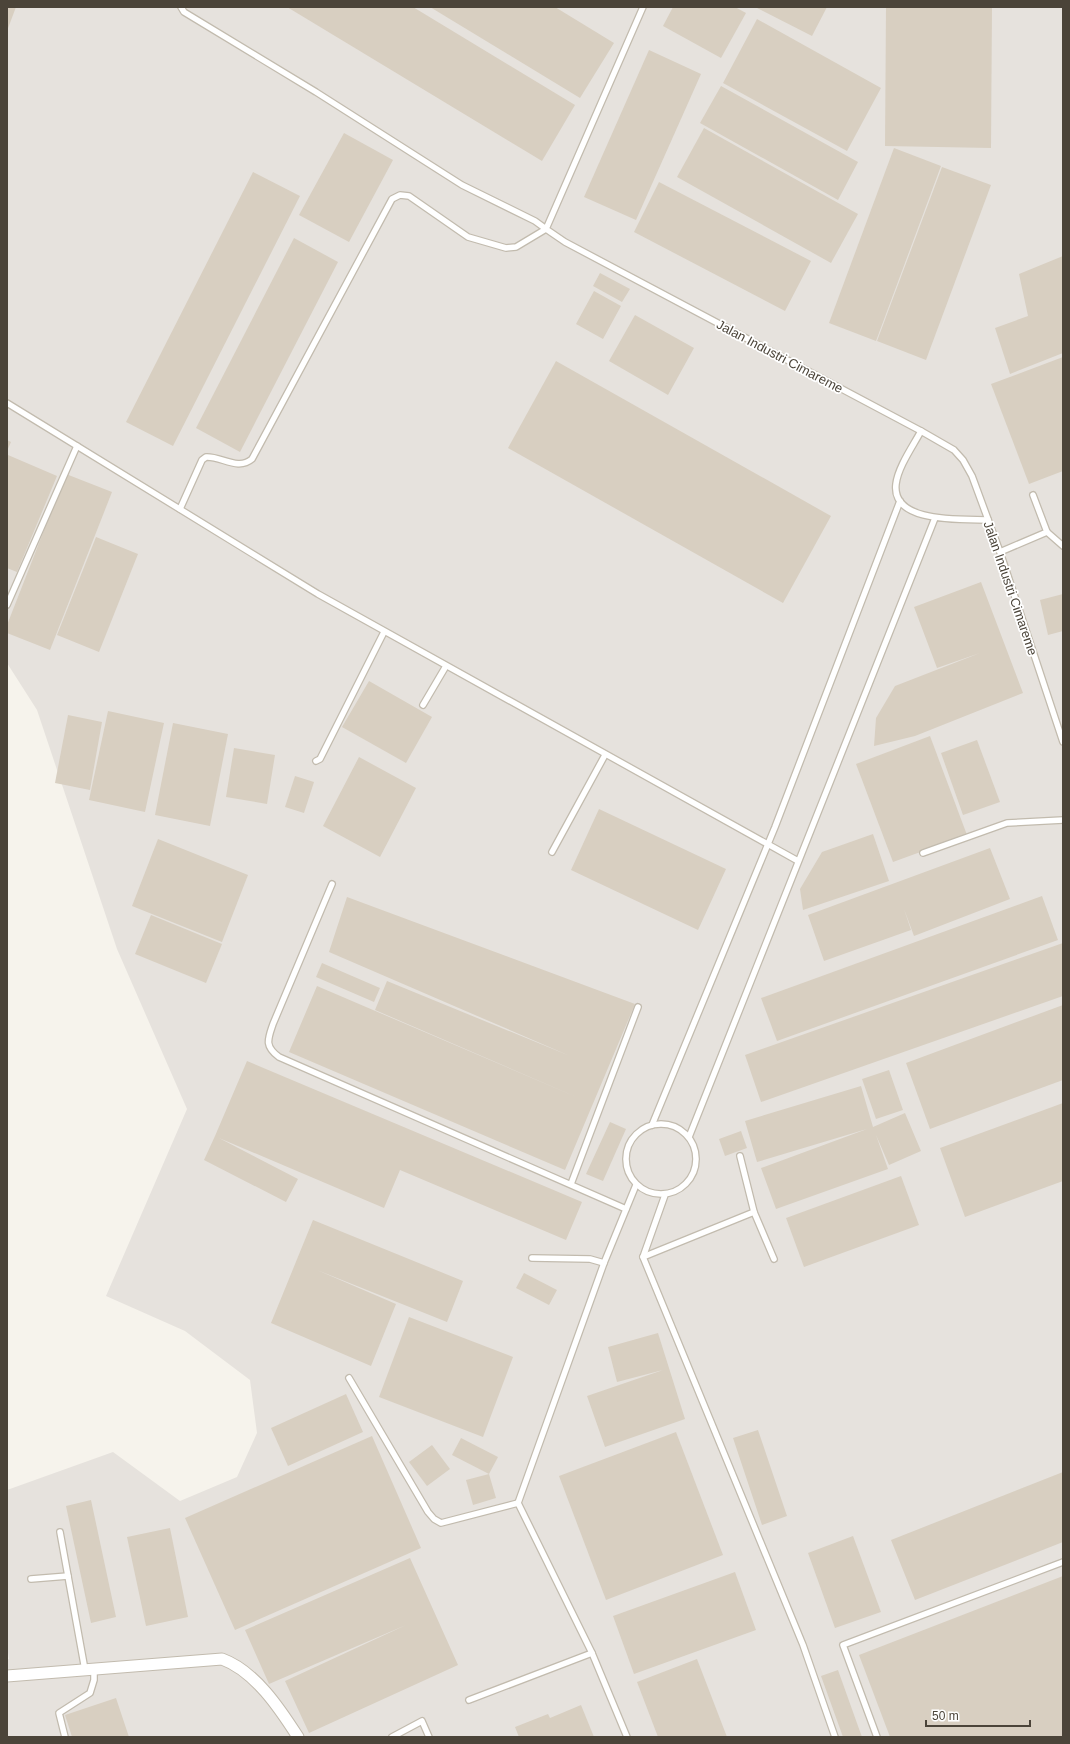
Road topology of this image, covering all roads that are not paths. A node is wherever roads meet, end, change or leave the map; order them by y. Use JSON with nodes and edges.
{"nodes":[{"id":1,"x":181,"y":7,"type":"edge"},
{"id":2,"x":643,"y":7,"type":"edge"},
{"id":3,"x":546,"y":229,"type":"junction"},
{"id":4,"x":7,"y":403,"type":"edge"},
{"id":5,"x":920,"y":431,"type":"junction"},
{"id":6,"x":77,"y":446,"type":"junction"},
{"id":7,"x":1033,"y":495,"type":"dead end"},
{"id":8,"x":900,"y":501,"type":"junction"},
{"id":9,"x":180,"y":509,"type":"junction"},
{"id":10,"x":935,"y":518,"type":"junction"},
{"id":11,"x":988,"y":520,"type":"junction"},
{"id":12,"x":1047,"y":532,"type":"junction"},
{"id":13,"x":1063,"y":546,"type":"edge"},
{"id":14,"x":1000,"y":552,"type":"junction"},
{"id":15,"x":7,"y":605,"type":"edge"},
{"id":16,"x":384,"y":632,"type":"junction"},
{"id":17,"x":446,"y":666,"type":"junction"},
{"id":18,"x":423,"y":705,"type":"dead end"},
{"id":19,"x":1063,"y":742,"type":"edge"},
{"id":20,"x":605,"y":755,"type":"junction"},
{"id":21,"x":316,"y":761,"type":"dead end"},
{"id":22,"x":1063,"y":820,"type":"edge"},
{"id":23,"x":767,"y":845,"type":"junction"},
{"id":24,"x":552,"y":852,"type":"dead end"},
{"id":25,"x":923,"y":853,"type":"dead end"},
{"id":26,"x":798,"y":861,"type":"junction"},
{"id":27,"x":332,"y":884,"type":"dead end"},
{"id":28,"x":638,"y":1007,"type":"dead end"},
{"id":29,"x":652,"y":1125,"type":"junction"},
{"id":30,"x":689,"y":1137,"type":"junction"},
{"id":31,"x":740,"y":1156,"type":"dead end"},
{"id":32,"x":570,"y":1184,"type":"junction"},
{"id":33,"x":636,"y":1185,"type":"junction"},
{"id":34,"x":665,"y":1195,"type":"junction"},
{"id":35,"x":626,"y":1208,"type":"junction"},
{"id":36,"x":754,"y":1212,"type":"junction"},
{"id":37,"x":644,"y":1257,"type":"junction"},
{"id":38,"x":532,"y":1258,"type":"dead end"},
{"id":39,"x":774,"y":1259,"type":"dead end"},
{"id":40,"x":604,"y":1263,"type":"junction"},
{"id":41,"x":349,"y":1378,"type":"dead end"},
{"id":42,"x":518,"y":1503,"type":"junction"},
{"id":43,"x":60,"y":1532,"type":"dead end"},
{"id":44,"x":1063,"y":1562,"type":"edge"},
{"id":45,"x":68,"y":1576,"type":"junction"},
{"id":46,"x":31,"y":1579,"type":"dead end"},
{"id":47,"x":592,"y":1653,"type":"junction"},
{"id":48,"x":90,"y":1669,"type":"junction"},
{"id":49,"x":7,"y":1676,"type":"edge"},
{"id":50,"x":469,"y":1700,"type":"dead end"},
{"id":51,"x":65,"y":1737,"type":"edge"},
{"id":52,"x":298,"y":1737,"type":"edge"},
{"id":53,"x":392,"y":1737,"type":"edge"},
{"id":54,"x":428,"y":1737,"type":"edge"},
{"id":55,"x":627,"y":1737,"type":"edge"},
{"id":56,"x":835,"y":1737,"type":"edge"},
{"id":57,"x":877,"y":1737,"type":"edge"}],
"edges":[{"from":1,"to":3,"type":"lane","name":"Jalan Industri Cimareme"},
{"from":2,"to":3,"type":"lane"},
{"from":3,"to":5,"type":"lane","name":"Jalan Industri Cimareme"},
{"from":3,"to":9,"type":"lane"},
{"from":4,"to":6,"type":"lane"},
{"from":5,"to":8,"type":"lane"},
{"from":5,"to":11,"type":"lane","name":"Jalan Industri Cimareme"},
{"from":6,"to":9,"type":"lane"},
{"from":6,"to":15,"type":"lane"},
{"from":7,"to":12,"type":"lane"},
{"from":8,"to":10,"type":"lane"},
{"from":8,"to":23,"type":"lane"},
{"from":9,"to":16,"type":"lane"},
{"from":10,"to":11,"type":"lane"},
{"from":10,"to":26,"type":"lane"},
{"from":11,"to":14,"type":"lane","name":"Jalan Industri Cimareme"},
{"from":12,"to":13,"type":"lane"},
{"from":12,"to":14,"type":"lane"},
{"from":14,"to":19,"type":"lane","name":"Jalan Industri Cimareme"},
{"from":16,"to":17,"type":"lane"},
{"from":16,"to":21,"type":"lane"},
{"from":17,"to":18,"type":"lane"},
{"from":17,"to":20,"type":"lane"},
{"from":20,"to":23,"type":"lane"},
{"from":20,"to":24,"type":"lane"},
{"from":22,"to":25,"type":"lane"},
{"from":23,"to":26,"type":"lane"},
{"from":23,"to":29,"type":"lane"},
{"from":26,"to":30,"type":"lane"},
{"from":27,"to":32,"type":"lane"},
{"from":28,"to":32,"type":"lane"},
{"from":29,"to":30,"type":"lane"},
{"from":29,"to":33,"type":"lane"},
{"from":30,"to":34,"type":"lane"},
{"from":31,"to":36,"type":"lane"},
{"from":32,"to":35,"type":"lane"},
{"from":33,"to":34,"type":"lane"},
{"from":33,"to":35,"type":"lane"},
{"from":34,"to":37,"type":"lane"},
{"from":35,"to":40,"type":"lane"},
{"from":36,"to":37,"type":"lane"},
{"from":36,"to":39,"type":"lane"},
{"from":37,"to":56,"type":"lane"},
{"from":38,"to":40,"type":"lane"},
{"from":40,"to":42,"type":"lane"},
{"from":41,"to":42,"type":"lane"},
{"from":42,"to":47,"type":"lane"},
{"from":43,"to":45,"type":"lane"},
{"from":44,"to":57,"type":"lane"},
{"from":45,"to":46,"type":"lane"},
{"from":45,"to":48,"type":"lane"},
{"from":47,"to":50,"type":"lane"},
{"from":47,"to":55,"type":"lane"},
{"from":48,"to":49,"type":"street"},
{"from":48,"to":51,"type":"lane"},
{"from":48,"to":52,"type":"street"},
{"from":53,"to":54,"type":"lane"}]}
